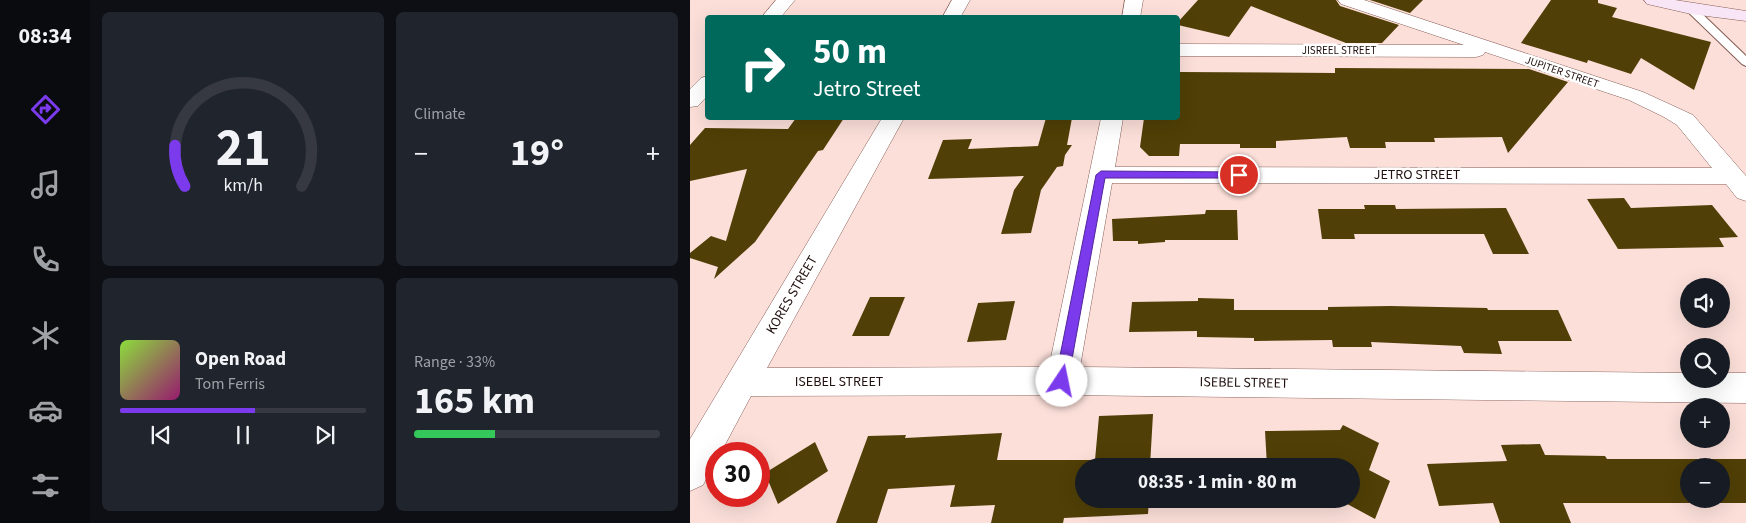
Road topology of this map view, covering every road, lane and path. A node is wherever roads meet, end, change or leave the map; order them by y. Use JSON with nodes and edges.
{"nodes":[{"id":1,"x":786,"y":0,"type":"edge"},
{"id":2,"x":961,"y":0,"type":"edge"},
{"id":3,"x":1134,"y":0,"type":"edge"},
{"id":4,"x":1347,"y":0,"type":"edge"},
{"id":5,"x":1653,"y":0,"type":"edge"},
{"id":6,"x":1691,"y":9,"type":"junction"},
{"id":7,"x":773,"y":15,"type":"edge"},
{"id":8,"x":953,"y":15,"type":"edge"},
{"id":9,"x":1132,"y":15,"type":"edge"},
{"id":10,"x":1746,"y":16,"type":"edge"},
{"id":11,"x":1180,"y":50,"type":"edge"},
{"id":12,"x":1501,"y":51,"type":"junction"},
{"id":13,"x":1746,"y":62,"type":"edge"},
{"id":14,"x":705,"y":85,"type":"edge"},
{"id":15,"x":690,"y":100,"type":"edge"},
{"id":16,"x":893,"y":120,"type":"edge"},
{"id":17,"x":1112,"y":120,"type":"edge"},
{"id":18,"x":1101,"y":175,"type":"junction"},
{"id":19,"x":1740,"y":184,"type":"edge"},
{"id":20,"x":1062,"y":381,"type":"junction"},
{"id":21,"x":742,"y":382,"type":"junction"},
{"id":22,"x":1746,"y":388,"type":"edge"},
{"id":23,"x":690,"y":473,"type":"edge"}],
"edges":[{"from":1,"to":7,"type":"street"},
{"from":2,"to":8,"type":"street"},
{"from":3,"to":9,"type":"street"},
{"from":4,"to":12,"type":"street","name":"JUPITER STREET"},
{"from":5,"to":6,"type":"main road"},
{"from":6,"to":10,"type":"main road"},
{"from":6,"to":13,"type":"lane"},
{"from":11,"to":12,"type":"street","name":"JISREEL STREET"},
{"from":12,"to":19,"type":"street","name":"JUPITER STREET"},
{"from":14,"to":15,"type":"street"},
{"from":16,"to":21,"type":"street","name":"KORES STREET"},
{"from":17,"to":18,"type":"street"},
{"from":18,"to":19,"type":"street","name":"JETRO STREET"},
{"from":18,"to":20,"type":"street"},
{"from":20,"to":21,"type":"street","name":"ISEBEL STREET"},
{"from":20,"to":22,"type":"street","name":"ISEBEL STREET"},
{"from":21,"to":23,"type":"street","name":"KORES STREET"}]}
